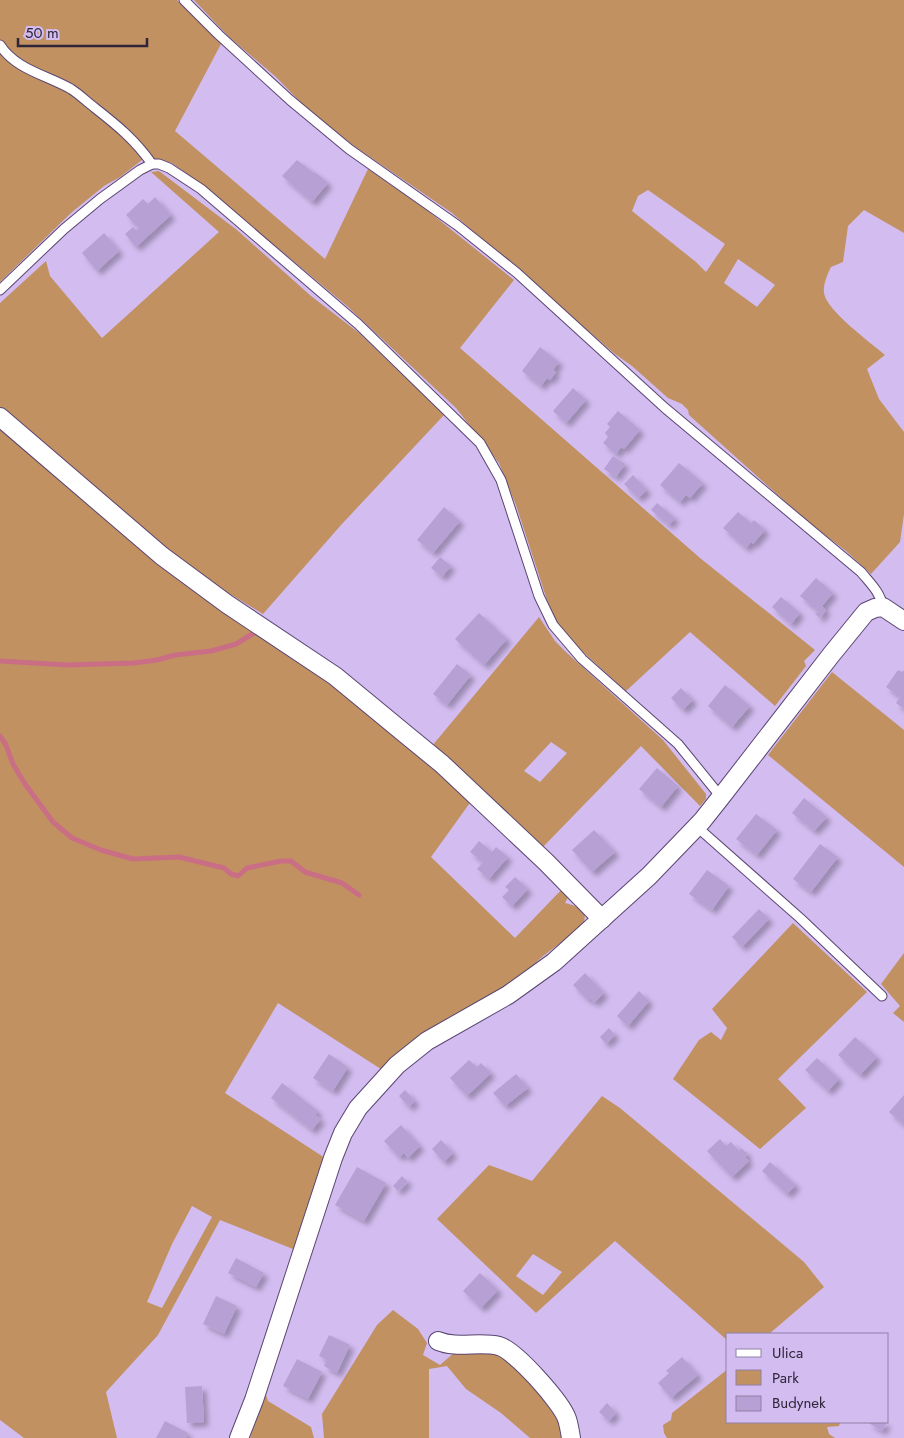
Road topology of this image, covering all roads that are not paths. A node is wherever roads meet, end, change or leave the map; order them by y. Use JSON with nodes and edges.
{"nodes":[{"id":1,"x":184,"y":0,"type":"edge"},
{"id":2,"x":0,"y":45,"type":"edge"},
{"id":3,"x":152,"y":164,"type":"junction"},
{"id":4,"x":0,"y":290,"type":"edge"},
{"id":5,"x":0,"y":417,"type":"edge"},
{"id":6,"x":883,"y":607,"type":"junction"},
{"id":7,"x":904,"y":620,"type":"edge"},
{"id":8,"x":721,"y":797,"type":"junction"},
{"id":9,"x":696,"y":826,"type":"junction"},
{"id":10,"x":602,"y":919,"type":"junction"},
{"id":11,"x":882,"y":996,"type":"dead end"},
{"id":12,"x":438,"y":1340,"type":"dead end"},
{"id":13,"x":239,"y":1438,"type":"edge"},
{"id":14,"x":571,"y":1438,"type":"edge"}],
"edges":[{"from":1,"to":6,"type":"lane"},
{"from":2,"to":3,"type":"lane"},
{"from":3,"to":4,"type":"lane"},
{"from":3,"to":8,"type":"lane"},
{"from":5,"to":10,"type":"street"},
{"from":6,"to":7,"type":"street"},
{"from":6,"to":8,"type":"street"},
{"from":8,"to":9,"type":"street"},
{"from":9,"to":10,"type":"street"},
{"from":9,"to":11,"type":"lane"},
{"from":10,"to":13,"type":"street"},
{"from":12,"to":14,"type":"street"}]}
